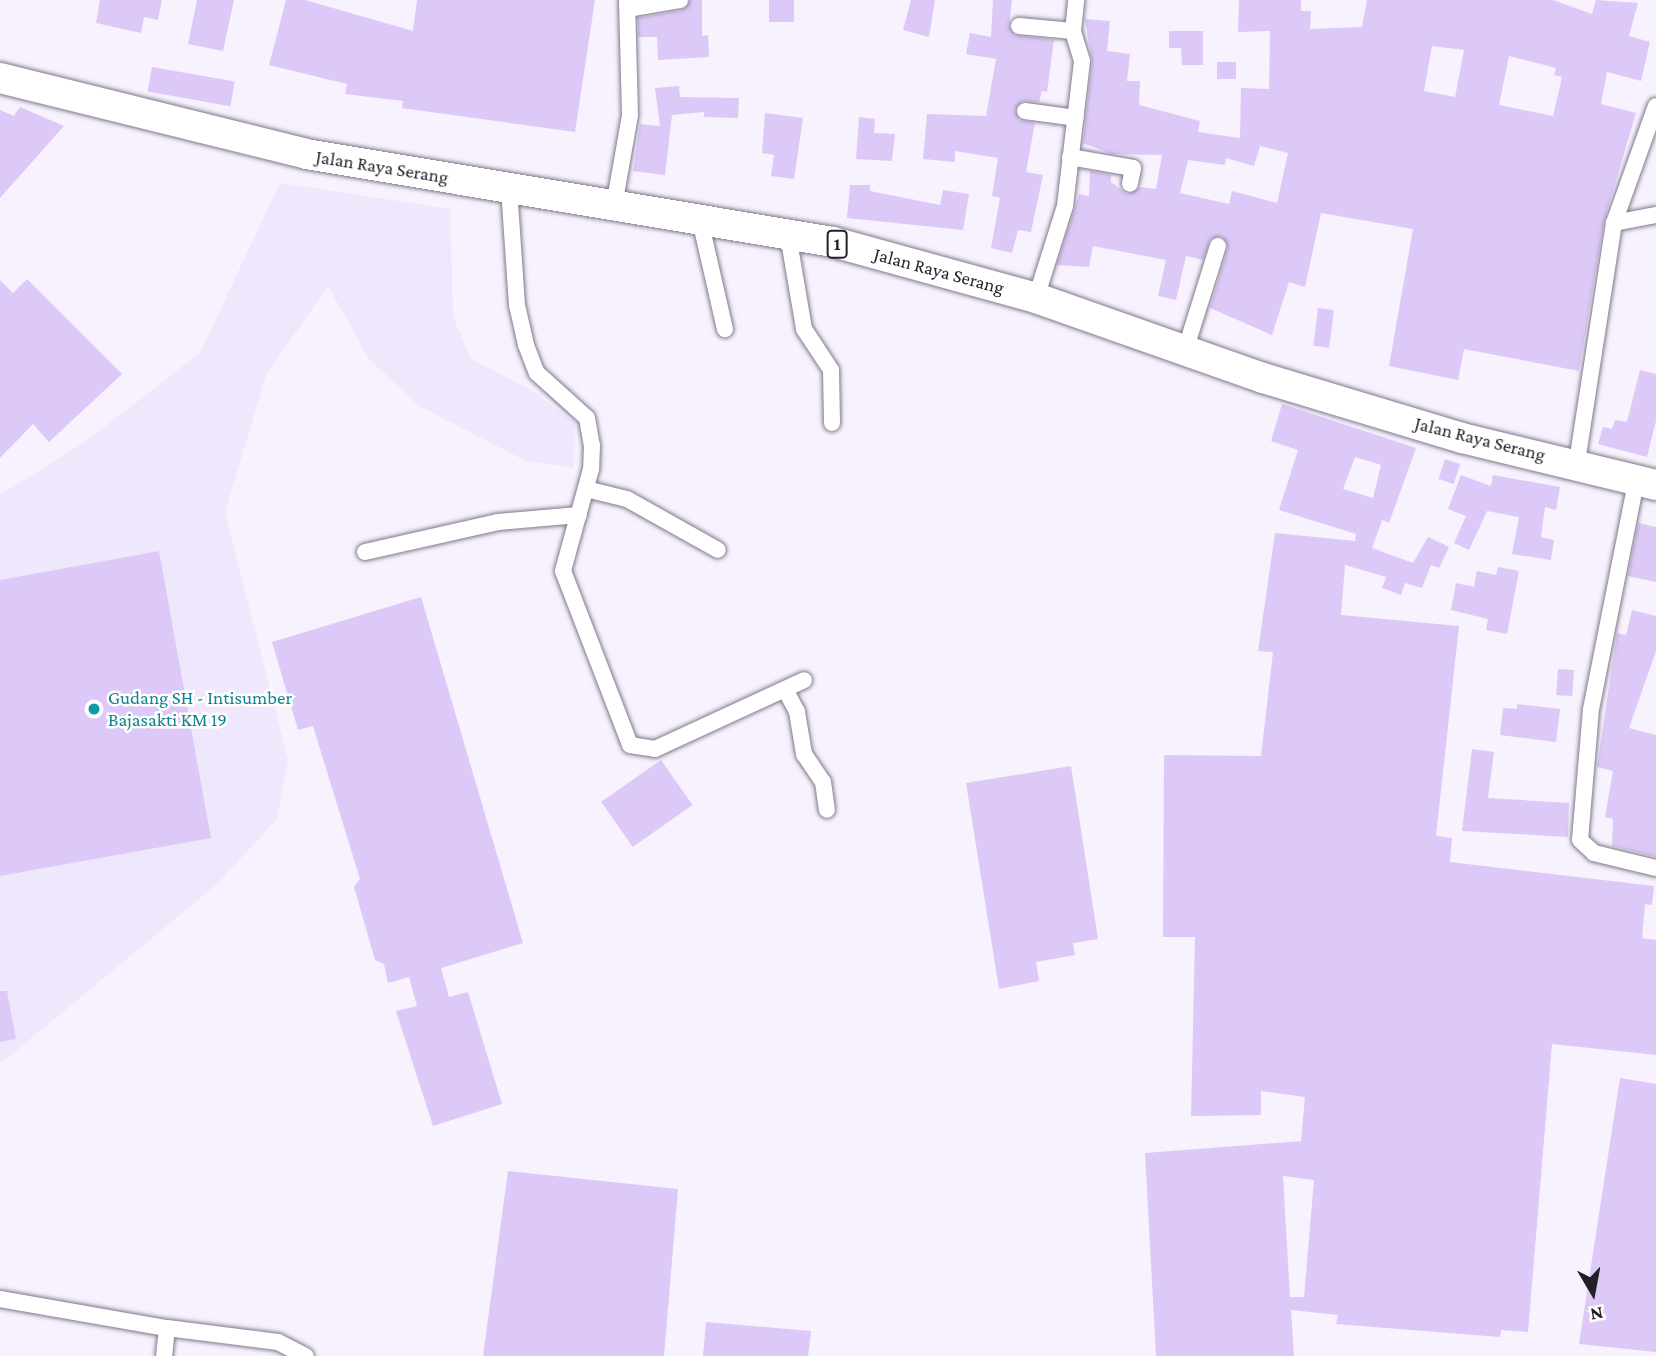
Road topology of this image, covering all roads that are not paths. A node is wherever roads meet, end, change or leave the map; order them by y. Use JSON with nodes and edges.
{"nodes":[{"id":1,"x":680,"y":0,"type":"edge"},
{"id":2,"x":1076,"y":0,"type":"edge"},
{"id":3,"x":628,"y":5,"type":"edge"},
{"id":4,"x":1018,"y":26,"type":"dead end"},
{"id":5,"x":1073,"y":31,"type":"junction"},
{"id":6,"x":0,"y":78,"type":"edge"},
{"id":7,"x":1656,"y":106,"type":"edge"},
{"id":8,"x":1025,"y":111,"type":"dead end"},
{"id":9,"x":1076,"y":118,"type":"junction"},
{"id":10,"x":1070,"y":157,"type":"junction"},
{"id":11,"x":1130,"y":184,"type":"dead end"},
{"id":12,"x":509,"y":188,"type":"junction"},
{"id":13,"x":614,"y":206,"type":"junction"},
{"id":14,"x":1656,"y":215,"type":"edge"},
{"id":15,"x":700,"y":220,"type":"junction"},
{"id":16,"x":1614,"y":223,"type":"junction"},
{"id":17,"x":788,"y":235,"type":"junction"},
{"id":18,"x":1218,"y":246,"type":"dead end"},
{"id":19,"x":1036,"y":298,"type":"junction"},
{"id":20,"x":726,"y":330,"type":"dead end"},
{"id":21,"x":1185,"y":351,"type":"junction"},
{"id":22,"x":832,"y":423,"type":"dead end"},
{"id":23,"x":1577,"y":462,"type":"junction"},
{"id":24,"x":1646,"y":483,"type":"edge"},
{"id":25,"x":586,"y":489,"type":"junction"},
{"id":26,"x":579,"y":514,"type":"junction"},
{"id":27,"x":718,"y":550,"type":"dead end"},
{"id":28,"x":365,"y":552,"type":"dead end"},
{"id":29,"x":804,"y":680,"type":"dead end"},
{"id":30,"x":786,"y":691,"type":"junction"},
{"id":31,"x":827,"y":810,"type":"dead end"},
{"id":32,"x":1656,"y":868,"type":"edge"},
{"id":33,"x":0,"y":1299,"type":"edge"},
{"id":34,"x":167,"y":1328,"type":"junction"},
{"id":35,"x":300,"y":1353,"type":"edge"},
{"id":36,"x":164,"y":1356,"type":"edge"}],
"edges":[{"from":1,"to":3,"type":"street"},
{"from":2,"to":5,"type":"street"},
{"from":3,"to":13,"type":"street"},
{"from":4,"to":5,"type":"street"},
{"from":5,"to":9,"type":"street"},
{"from":6,"to":12,"type":"highway","name":"Jalan Raya Serang","number":"1"},
{"from":7,"to":16,"type":"street"},
{"from":8,"to":9,"type":"street"},
{"from":9,"to":10,"type":"street"},
{"from":10,"to":11,"type":"street"},
{"from":10,"to":19,"type":"street"},
{"from":12,"to":13,"type":"highway","name":"Jalan Raya Serang","number":"1"},
{"from":12,"to":25,"type":"street"},
{"from":13,"to":15,"type":"highway","name":"Jalan Raya Serang","number":"1"},
{"from":14,"to":16,"type":"street"},
{"from":15,"to":17,"type":"highway","name":"Jalan Raya Serang","number":"1"},
{"from":15,"to":20,"type":"street"},
{"from":16,"to":23,"type":"street"},
{"from":17,"to":19,"type":"highway","name":"Jalan Raya Serang","number":"1"},
{"from":17,"to":22,"type":"street"},
{"from":18,"to":21,"type":"street"},
{"from":19,"to":21,"type":"highway","name":"Jalan Raya Serang","number":"1"},
{"from":21,"to":23,"type":"highway","name":"Jalan Raya Serang","number":"1"},
{"from":23,"to":24,"type":"highway","name":"Jalan Raya Serang","number":"1"},
{"from":24,"to":32,"type":"street"},
{"from":25,"to":26,"type":"street"},
{"from":25,"to":27,"type":"street"},
{"from":26,"to":28,"type":"street"},
{"from":26,"to":30,"type":"street"},
{"from":29,"to":30,"type":"street"},
{"from":30,"to":31,"type":"street"},
{"from":33,"to":34,"type":"street"},
{"from":34,"to":35,"type":"street"},
{"from":34,"to":36,"type":"street"}]}
